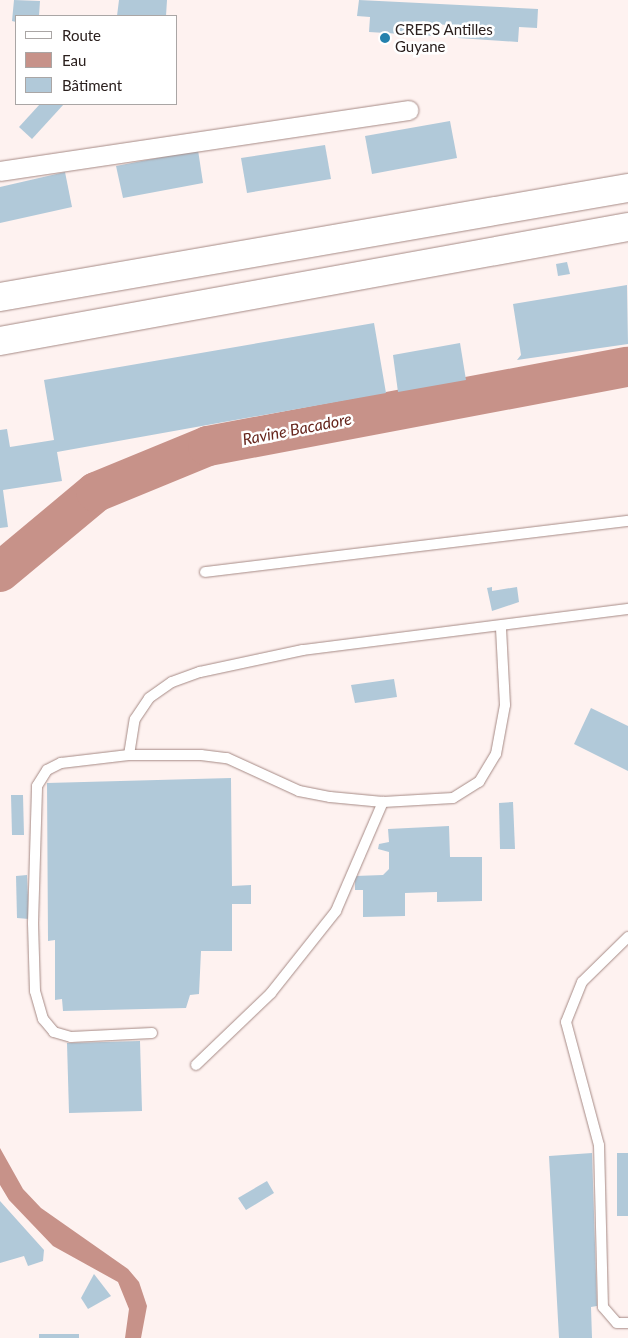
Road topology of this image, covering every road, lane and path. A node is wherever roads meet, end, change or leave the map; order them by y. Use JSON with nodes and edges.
{"nodes":[{"id":1,"x":408,"y":110,"type":"dead end"},
{"id":2,"x":0,"y":171,"type":"edge"},
{"id":3,"x":628,"y":188,"type":"edge"},
{"id":4,"x":628,"y":227,"type":"edge"},
{"id":5,"x":0,"y":297,"type":"edge"},
{"id":6,"x":0,"y":341,"type":"edge"},
{"id":7,"x":628,"y":521,"type":"edge"},
{"id":8,"x":206,"y":572,"type":"dead end"},
{"id":9,"x":628,"y":609,"type":"edge"},
{"id":10,"x":501,"y":629,"type":"junction"},
{"id":11,"x":129,"y":755,"type":"junction"},
{"id":12,"x":383,"y":802,"type":"junction"},
{"id":13,"x":628,"y":937,"type":"edge"},
{"id":14,"x":152,"y":1033,"type":"dead end"},
{"id":15,"x":196,"y":1065,"type":"dead end"},
{"id":16,"x":628,"y":1324,"type":"edge"}],
"edges":[{"from":1,"to":2,"type":"street"},
{"from":3,"to":5,"type":"main road"},
{"from":4,"to":6,"type":"main road"},
{"from":7,"to":8,"type":"lane"},
{"from":9,"to":10,"type":"lane"},
{"from":10,"to":11,"type":"lane"},
{"from":10,"to":12,"type":"lane"},
{"from":11,"to":12,"type":"lane"},
{"from":11,"to":14,"type":"lane"},
{"from":12,"to":15,"type":"lane"},
{"from":13,"to":16,"type":"lane"}]}
